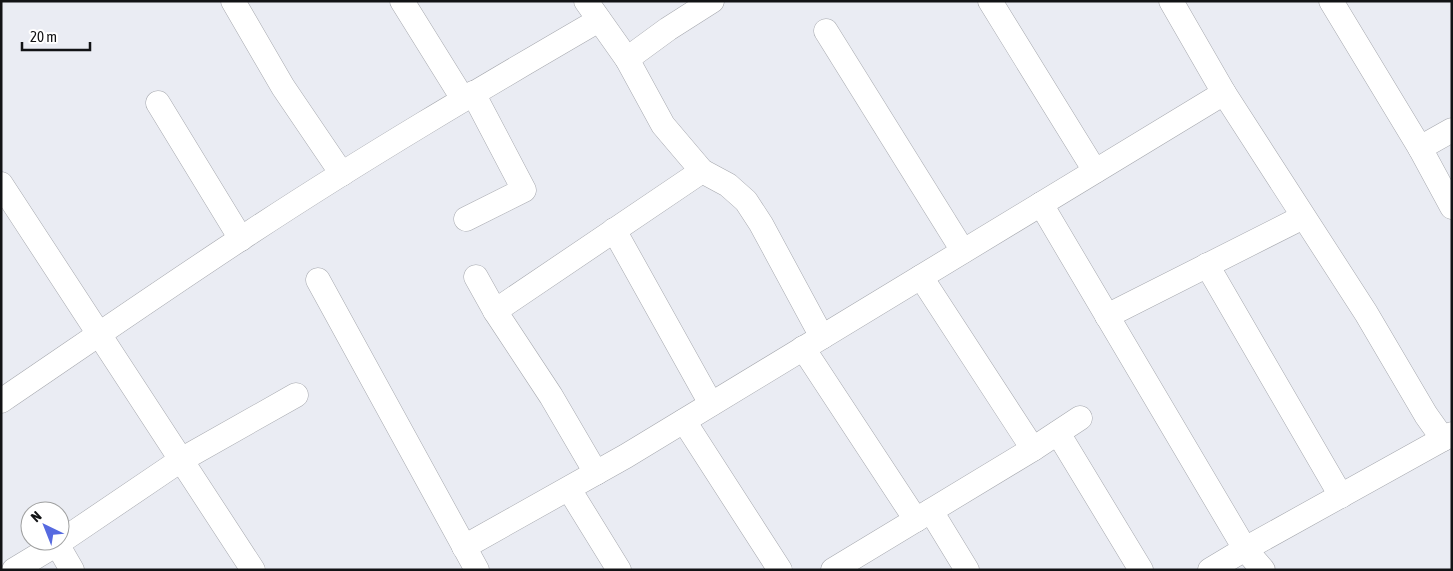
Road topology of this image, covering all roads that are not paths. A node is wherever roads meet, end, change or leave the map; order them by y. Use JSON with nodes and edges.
{"nodes":[{"id":1,"x":233,"y":1,"type":"edge"},
{"id":2,"x":402,"y":1,"type":"edge"},
{"id":3,"x":712,"y":1,"type":"edge"},
{"id":4,"x":990,"y":1,"type":"edge"},
{"id":5,"x":1171,"y":1,"type":"edge"},
{"id":6,"x":1331,"y":1,"type":"edge"},
{"id":7,"x":593,"y":10,"type":"edge"},
{"id":8,"x":826,"y":32,"type":"dead end"},
{"id":9,"x":627,"y":59,"type":"junction"},
{"id":10,"x":1224,"y":93,"type":"junction"},
{"id":11,"x":468,"y":96,"type":"junction"},
{"id":12,"x":158,"y":103,"type":"dead end"},
{"id":13,"x":1452,"y":130,"type":"edge"},
{"id":14,"x":1420,"y":148,"type":"junction"},
{"id":15,"x":702,"y":171,"type":"junction"},
{"id":16,"x":1096,"y":171,"type":"junction"},
{"id":17,"x":342,"y":174,"type":"junction"},
{"id":18,"x":1,"y":184,"type":"edge"},
{"id":19,"x":1041,"y":204,"type":"junction"},
{"id":20,"x":1452,"y":207,"type":"edge"},
{"id":21,"x":1303,"y":217,"type":"junction"},
{"id":22,"x":466,"y":219,"type":"dead end"},
{"id":23,"x":614,"y":230,"type":"junction"},
{"id":24,"x":240,"y":239,"type":"junction"},
{"id":25,"x":963,"y":251,"type":"junction"},
{"id":26,"x":1208,"y":265,"type":"junction"},
{"id":27,"x":476,"y":277,"type":"dead end"},
{"id":28,"x":921,"y":277,"type":"junction"},
{"id":29,"x":318,"y":280,"type":"dead end"},
{"id":30,"x":495,"y":311,"type":"junction"},
{"id":31,"x":1107,"y":316,"type":"junction"},
{"id":32,"x":99,"y":334,"type":"junction"},
{"id":33,"x":813,"y":342,"type":"junction"},
{"id":34,"x":296,"y":395,"type":"dead end"},
{"id":35,"x":1,"y":401,"type":"edge"},
{"id":36,"x":711,"y":404,"type":"junction"},
{"id":37,"x":1080,"y":418,"type":"dead end"},
{"id":38,"x":684,"y":421,"type":"junction"},
{"id":39,"x":1058,"y":433,"type":"junction"},
{"id":40,"x":1447,"y":436,"type":"edge"},
{"id":41,"x":1033,"y":449,"type":"junction"},
{"id":42,"x":181,"y":460,"type":"junction"},
{"id":43,"x":596,"y":473,"type":"junction"},
{"id":44,"x":568,"y":489,"type":"junction"},
{"id":45,"x":1341,"y":496,"type":"junction"},
{"id":46,"x":923,"y":516,"type":"junction"},
{"id":47,"x":70,"y":535,"type":"edge"},
{"id":48,"x":464,"y":547,"type":"junction"},
{"id":49,"x":1245,"y":548,"type":"junction"},
{"id":50,"x":45,"y":551,"type":"edge"},
{"id":51,"x":61,"y":551,"type":"edge"},
{"id":52,"x":14,"y":570,"type":"edge"},
{"id":53,"x":72,"y":570,"type":"edge"},
{"id":54,"x":253,"y":570,"type":"edge"},
{"id":55,"x":477,"y":570,"type":"edge"},
{"id":56,"x":619,"y":570,"type":"edge"},
{"id":57,"x":780,"y":570,"type":"edge"},
{"id":58,"x":833,"y":570,"type":"edge"},
{"id":59,"x":967,"y":570,"type":"edge"},
{"id":60,"x":1142,"y":570,"type":"edge"},
{"id":61,"x":1210,"y":570,"type":"edge"},
{"id":62,"x":1263,"y":570,"type":"edge"}],
"edges":[{"from":1,"to":17,"type":"street"},
{"from":2,"to":11,"type":"street"},
{"from":3,"to":9,"type":"street"},
{"from":4,"to":16,"type":"street"},
{"from":5,"to":10,"type":"street"},
{"from":6,"to":14,"type":"street"},
{"from":7,"to":9,"type":"street"},
{"from":7,"to":11,"type":"street"},
{"from":8,"to":25,"type":"street"},
{"from":9,"to":15,"type":"street"},
{"from":10,"to":16,"type":"street"},
{"from":10,"to":21,"type":"street"},
{"from":11,"to":17,"type":"street"},
{"from":11,"to":22,"type":"street"},
{"from":12,"to":24,"type":"street"},
{"from":13,"to":14,"type":"street"},
{"from":14,"to":20,"type":"street"},
{"from":15,"to":23,"type":"street"},
{"from":15,"to":33,"type":"street"},
{"from":16,"to":19,"type":"street"},
{"from":17,"to":24,"type":"street"},
{"from":18,"to":32,"type":"street"},
{"from":19,"to":25,"type":"street"},
{"from":19,"to":31,"type":"street"},
{"from":21,"to":26,"type":"street"},
{"from":21,"to":40,"type":"street"},
{"from":23,"to":30,"type":"street"},
{"from":23,"to":36,"type":"street"},
{"from":24,"to":32,"type":"street"},
{"from":25,"to":28,"type":"street"},
{"from":26,"to":31,"type":"street"},
{"from":26,"to":45,"type":"street"},
{"from":27,"to":30,"type":"street"},
{"from":28,"to":33,"type":"street"},
{"from":28,"to":41,"type":"street"},
{"from":29,"to":48,"type":"street"},
{"from":30,"to":43,"type":"street"},
{"from":31,"to":49,"type":"street"},
{"from":32,"to":35,"type":"street"},
{"from":32,"to":42,"type":"street"},
{"from":33,"to":36,"type":"street"},
{"from":33,"to":46,"type":"street"},
{"from":34,"to":42,"type":"street"},
{"from":36,"to":38,"type":"street"},
{"from":37,"to":39,"type":"street"},
{"from":38,"to":43,"type":"street"},
{"from":38,"to":57,"type":"street"},
{"from":39,"to":41,"type":"street"},
{"from":39,"to":60,"type":"street"},
{"from":40,"to":45,"type":"street"},
{"from":41,"to":46,"type":"street"},
{"from":42,"to":47,"type":"street"},
{"from":42,"to":54,"type":"street"},
{"from":43,"to":44,"type":"street"},
{"from":44,"to":48,"type":"street"},
{"from":44,"to":56,"type":"street"},
{"from":45,"to":49,"type":"street"},
{"from":46,"to":58,"type":"street"},
{"from":46,"to":59,"type":"street"},
{"from":48,"to":55,"type":"street"},
{"from":49,"to":61,"type":"street"},
{"from":49,"to":62,"type":"street"},
{"from":50,"to":52,"type":"street"},
{"from":51,"to":53,"type":"street"}]}
